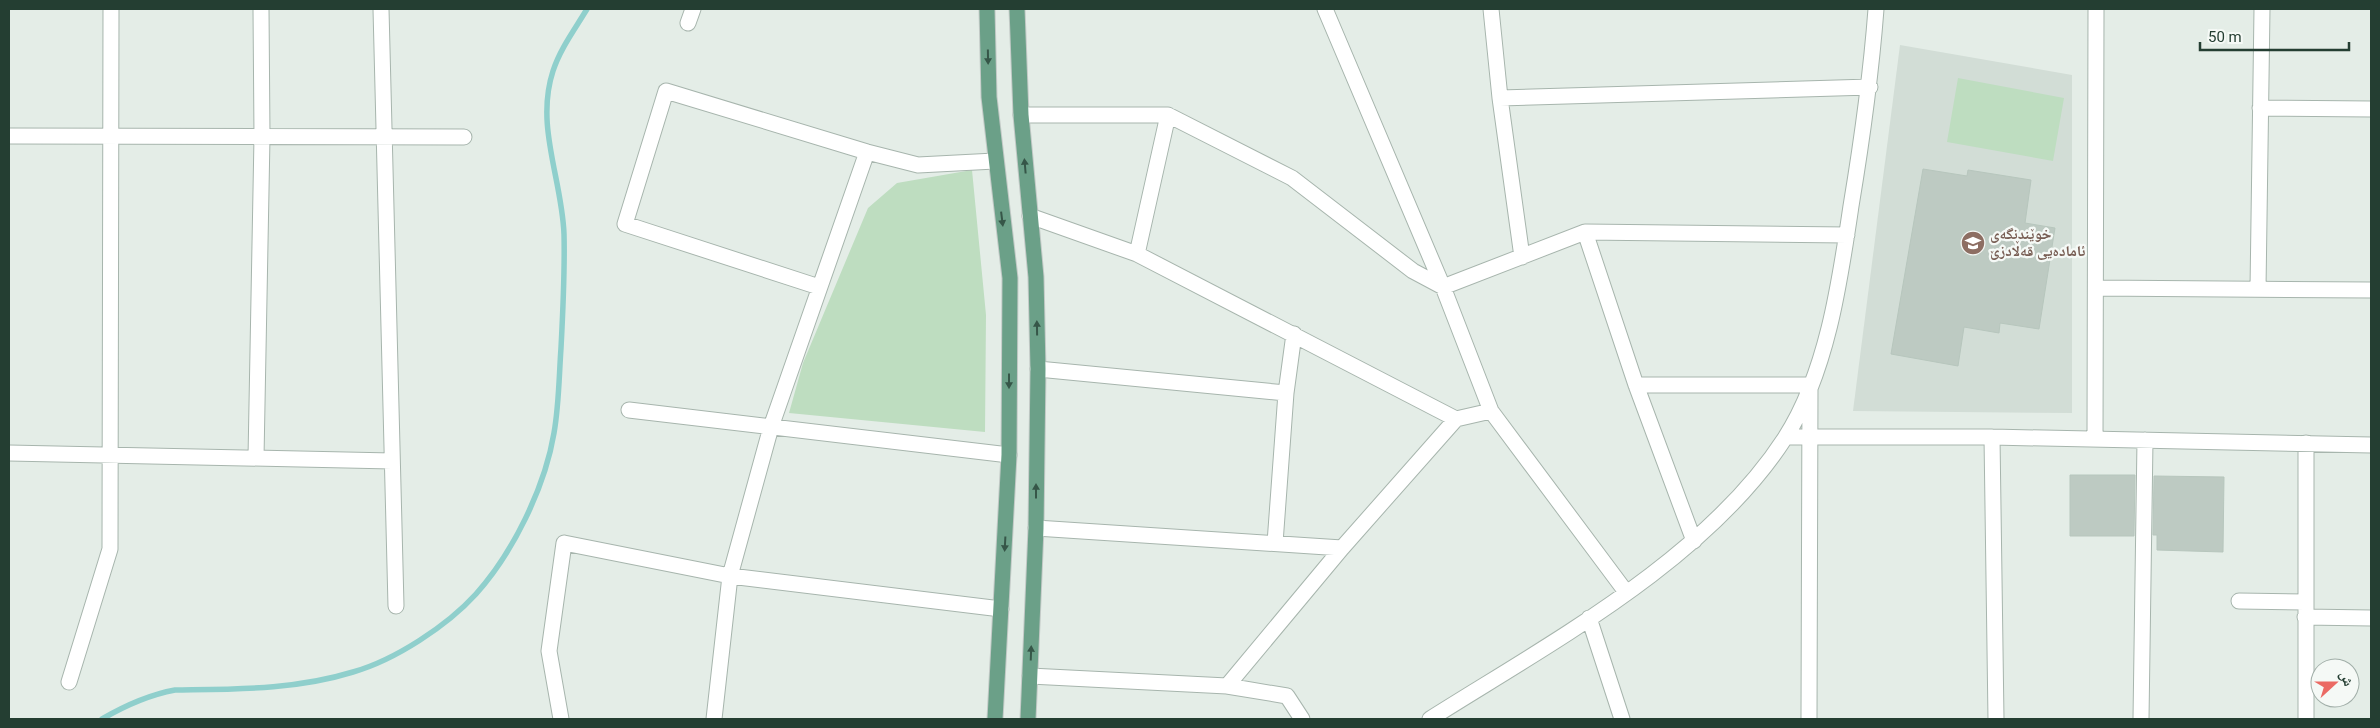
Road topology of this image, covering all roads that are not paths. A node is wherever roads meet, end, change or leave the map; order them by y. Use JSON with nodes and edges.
{"nodes":[{"id":1,"x":111,"y":9,"type":"edge"},
{"id":2,"x":261,"y":9,"type":"edge"},
{"id":3,"x":381,"y":9,"type":"edge"},
{"id":4,"x":987,"y":9,"type":"edge"},
{"id":5,"x":1017,"y":9,"type":"edge"},
{"id":6,"x":1325,"y":9,"type":"edge"},
{"id":7,"x":1491,"y":9,"type":"edge"},
{"id":8,"x":1876,"y":9,"type":"edge"},
{"id":9,"x":2096,"y":9,"type":"edge"},
{"id":10,"x":2262,"y":9,"type":"edge"},
{"id":11,"x":1870,"y":87,"type":"junction"},
{"id":12,"x":1500,"y":98,"type":"junction"},
{"id":13,"x":2260,"y":108,"type":"junction"},
{"id":14,"x":2371,"y":109,"type":"edge"},
{"id":15,"x":1021,"y":114,"type":"junction"},
{"id":16,"x":1168,"y":115,"type":"junction"},
{"id":17,"x":9,"y":136,"type":"edge"},
{"id":18,"x":111,"y":136,"type":"junction"},
{"id":19,"x":262,"y":137,"type":"junction"},
{"id":20,"x":384,"y":137,"type":"junction"},
{"id":21,"x":464,"y":137,"type":"dead end"},
{"id":22,"x":867,"y":152,"type":"junction"},
{"id":23,"x":995,"y":161,"type":"junction"},
{"id":24,"x":1030,"y":216,"type":"junction"},
{"id":25,"x":1584,"y":232,"type":"junction"},
{"id":26,"x":1847,"y":235,"type":"junction"},
{"id":27,"x":1137,"y":254,"type":"junction"},
{"id":28,"x":1522,"y":257,"type":"junction"},
{"id":29,"x":819,"y":288,"type":"junction"},
{"id":30,"x":1443,"y":288,"type":"junction"},
{"id":31,"x":2096,"y":288,"type":"junction"},
{"id":32,"x":2258,"y":289,"type":"junction"},
{"id":33,"x":2371,"y":290,"type":"edge"},
{"id":34,"x":1294,"y":334,"type":"junction"},
{"id":35,"x":1038,"y":368,"type":"junction"},
{"id":36,"x":1636,"y":385,"type":"junction"},
{"id":37,"x":1810,"y":385,"type":"junction"},
{"id":38,"x":1286,"y":392,"type":"junction"},
{"id":39,"x":629,"y":410,"type":"dead end"},
{"id":40,"x":1491,"y":411,"type":"junction"},
{"id":41,"x":1456,"y":419,"type":"junction"},
{"id":42,"x":771,"y":427,"type":"junction"},
{"id":43,"x":1786,"y":437,"type":"junction"},
{"id":44,"x":1810,"y":437,"type":"junction"},
{"id":45,"x":1992,"y":437,"type":"junction"},
{"id":46,"x":2095,"y":439,"type":"junction"},
{"id":47,"x":2145,"y":440,"type":"junction"},
{"id":48,"x":2306,"y":443,"type":"junction"},
{"id":49,"x":2371,"y":445,"type":"edge"},
{"id":50,"x":9,"y":453,"type":"edge"},
{"id":51,"x":1009,"y":455,"type":"junction"},
{"id":52,"x":110,"y":456,"type":"junction"},
{"id":53,"x":256,"y":458,"type":"junction"},
{"id":54,"x":392,"y":461,"type":"junction"},
{"id":55,"x":1036,"y":528,"type":"junction"},
{"id":56,"x":1694,"y":541,"type":"junction"},
{"id":57,"x":1274,"y":543,"type":"junction"},
{"id":58,"x":1342,"y":548,"type":"junction"},
{"id":59,"x":730,"y":576,"type":"junction"},
{"id":60,"x":1626,"y":592,"type":"junction"},
{"id":61,"x":2239,"y":600,"type":"dead end"},
{"id":62,"x":2305,"y":602,"type":"junction"},
{"id":63,"x":396,"y":606,"type":"dead end"},
{"id":64,"x":1001,"y":609,"type":"junction"},
{"id":65,"x":1589,"y":618,"type":"junction"},
{"id":66,"x":2305,"y":618,"type":"junction"},
{"id":67,"x":2371,"y":618,"type":"edge"},
{"id":68,"x":1030,"y":676,"type":"junction"},
{"id":69,"x":69,"y":682,"type":"dead end"},
{"id":70,"x":1227,"y":686,"type":"junction"},
{"id":71,"x":561,"y":719,"type":"edge"},
{"id":72,"x":714,"y":719,"type":"edge"},
{"id":73,"x":995,"y":719,"type":"edge"},
{"id":74,"x":1028,"y":719,"type":"edge"},
{"id":75,"x":1302,"y":719,"type":"edge"},
{"id":76,"x":1430,"y":719,"type":"edge"},
{"id":77,"x":1622,"y":719,"type":"edge"},
{"id":78,"x":1809,"y":719,"type":"edge"},
{"id":79,"x":1996,"y":719,"type":"edge"},
{"id":80,"x":2141,"y":719,"type":"edge"},
{"id":81,"x":2306,"y":719,"type":"edge"}],
"edges":[{"from":1,"to":18,"type":"street"},
{"from":2,"to":19,"type":"street"},
{"from":3,"to":20,"type":"street"},
{"from":4,"to":23,"type":"main road","one_way":true},
{"from":5,"to":15,"type":"main road"},
{"from":6,"to":30,"type":"street"},
{"from":7,"to":12,"type":"street"},
{"from":8,"to":11,"type":"street"},
{"from":9,"to":31,"type":"street"},
{"from":10,"to":13,"type":"street"},
{"from":11,"to":12,"type":"street"},
{"from":11,"to":26,"type":"street"},
{"from":12,"to":28,"type":"street"},
{"from":13,"to":14,"type":"street"},
{"from":13,"to":32,"type":"street"},
{"from":15,"to":16,"type":"street"},
{"from":24,"to":15,"type":"main road","one_way":true},
{"from":16,"to":27,"type":"street"},
{"from":16,"to":30,"type":"street"},
{"from":17,"to":18,"type":"street"},
{"from":18,"to":19,"type":"street"},
{"from":18,"to":52,"type":"street"},
{"from":19,"to":20,"type":"street"},
{"from":19,"to":53,"type":"street"},
{"from":20,"to":21,"type":"street"},
{"from":20,"to":54,"type":"street"},
{"from":22,"to":23,"type":"street"},
{"from":22,"to":29,"type":"street"},
{"from":22,"to":29,"type":"street"},
{"from":23,"to":51,"type":"main road","one_way":true},
{"from":24,"to":27,"type":"street"},
{"from":35,"to":24,"type":"main road","one_way":true},
{"from":25,"to":26,"type":"street"},
{"from":25,"to":28,"type":"street"},
{"from":25,"to":36,"type":"street"},
{"from":26,"to":37,"type":"street"},
{"from":27,"to":34,"type":"street"},
{"from":28,"to":30,"type":"street"},
{"from":29,"to":42,"type":"street"},
{"from":30,"to":40,"type":"street"},
{"from":31,"to":32,"type":"street"},
{"from":31,"to":46,"type":"street"},
{"from":32,"to":33,"type":"street"},
{"from":34,"to":38,"type":"street"},
{"from":34,"to":41,"type":"street"},
{"from":35,"to":38,"type":"street"},
{"from":55,"to":35,"type":"main road","one_way":true},
{"from":36,"to":37,"type":"street"},
{"from":36,"to":56,"type":"street"},
{"from":37,"to":43,"type":"street"},
{"from":37,"to":44,"type":"street"},
{"from":38,"to":57,"type":"street"},
{"from":39,"to":42,"type":"street"},
{"from":40,"to":41,"type":"street"},
{"from":40,"to":60,"type":"street"},
{"from":41,"to":58,"type":"street"},
{"from":42,"to":51,"type":"street"},
{"from":42,"to":59,"type":"street"},
{"from":43,"to":44,"type":"street"},
{"from":43,"to":56,"type":"street"},
{"from":44,"to":45,"type":"street"},
{"from":44,"to":78,"type":"street"},
{"from":45,"to":46,"type":"street"},
{"from":45,"to":79,"type":"street"},
{"from":46,"to":47,"type":"street"},
{"from":47,"to":48,"type":"street"},
{"from":47,"to":80,"type":"street"},
{"from":48,"to":49,"type":"street"},
{"from":48,"to":62,"type":"street"},
{"from":50,"to":52,"type":"street"},
{"from":51,"to":64,"type":"main road","one_way":true},
{"from":52,"to":53,"type":"street"},
{"from":52,"to":69,"type":"street"},
{"from":53,"to":54,"type":"street"},
{"from":54,"to":63,"type":"street"},
{"from":55,"to":57,"type":"street"},
{"from":68,"to":55,"type":"main road","one_way":true},
{"from":56,"to":60,"type":"street"},
{"from":57,"to":58,"type":"street"},
{"from":58,"to":70,"type":"street"},
{"from":59,"to":64,"type":"street"},
{"from":59,"to":71,"type":"street"},
{"from":59,"to":72,"type":"street"},
{"from":60,"to":65,"type":"street"},
{"from":61,"to":62,"type":"street"},
{"from":62,"to":66,"type":"street"},
{"from":64,"to":73,"type":"main road"},
{"from":65,"to":76,"type":"street"},
{"from":65,"to":77,"type":"street"},
{"from":66,"to":67,"type":"street"},
{"from":66,"to":81,"type":"street"},
{"from":68,"to":70,"type":"street"},
{"from":68,"to":74,"type":"main road"},
{"from":70,"to":75,"type":"street"}]}
